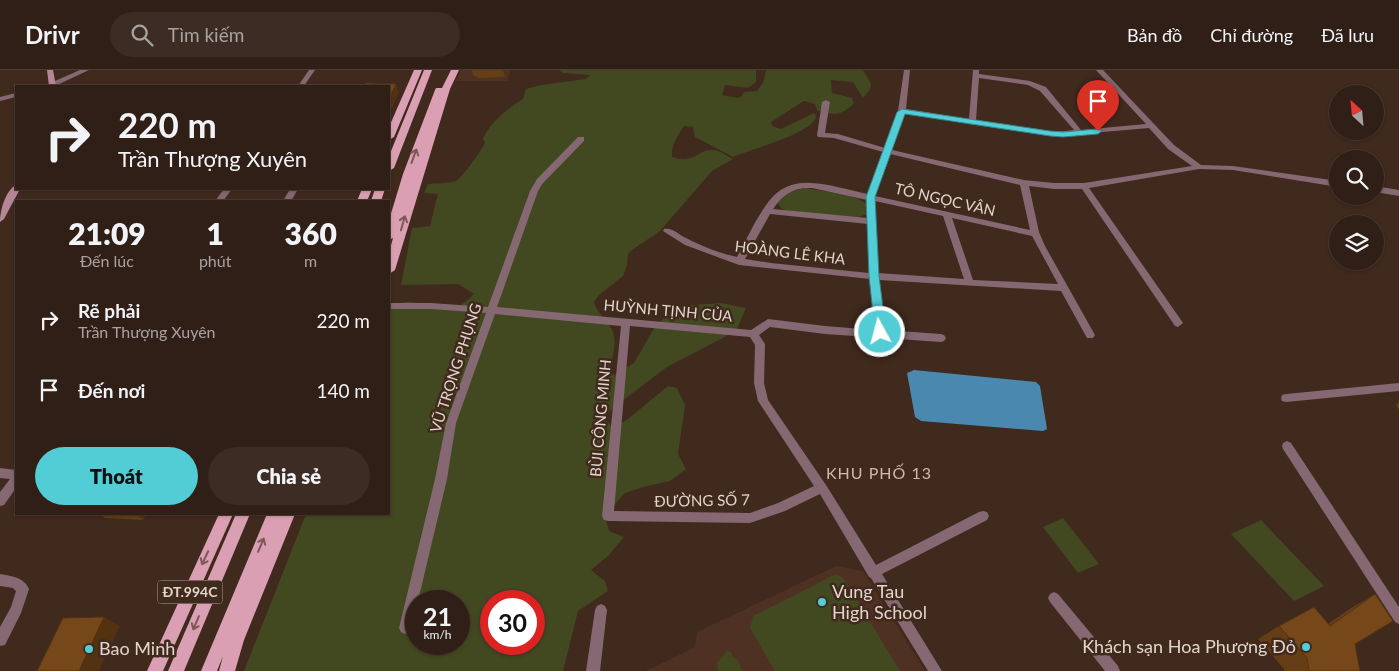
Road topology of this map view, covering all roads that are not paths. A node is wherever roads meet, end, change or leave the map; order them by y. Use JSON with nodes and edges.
{"nodes":[{"id":1,"x":50,"y":70,"type":"edge"},
{"id":2,"x":86,"y":70,"type":"edge"},
{"id":3,"x":312,"y":70,"type":"edge"},
{"id":4,"x":418,"y":70,"type":"edge"},
{"id":5,"x":428,"y":70,"type":"edge"},
{"id":6,"x":448,"y":70,"type":"edge"},
{"id":7,"x":455,"y":70,"type":"edge"},
{"id":8,"x":907,"y":70,"type":"edge"},
{"id":9,"x":1099,"y":70,"type":"edge"},
{"id":10,"x":975,"y":73,"type":"edge"},
{"id":11,"x":52,"y":85,"type":"edge"},
{"id":12,"x":302,"y":85,"type":"edge"},
{"id":13,"x":15,"y":95,"type":"edge"},
{"id":14,"x":0,"y":99,"type":"edge"},
{"id":15,"x":826,"y":102,"type":"dead end"},
{"id":16,"x":403,"y":104,"type":"junction"},
{"id":17,"x":415,"y":105,"type":"junction"},
{"id":18,"x":437,"y":107,"type":"junction"},
{"id":19,"x":902,"y":112,"type":"junction"},
{"id":20,"x":972,"y":122,"type":"junction"},
{"id":21,"x":1150,"y":126,"type":"junction"},
{"id":22,"x":1080,"y":133,"type":"junction"},
{"id":23,"x":390,"y":135,"type":"edge"},
{"id":24,"x":581,"y":139,"type":"dead end"},
{"id":25,"x":887,"y":151,"type":"junction"},
{"id":26,"x":390,"y":166,"type":"edge"},
{"id":27,"x":1199,"y":167,"type":"junction"},
{"id":28,"x":1024,"y":183,"type":"junction"},
{"id":29,"x":1329,"y":183,"type":"edge"},
{"id":30,"x":1084,"y":186,"type":"junction"},
{"id":31,"x":15,"y":190,"type":"edge"},
{"id":32,"x":1384,"y":190,"type":"edge"},
{"id":33,"x":1399,"y":193,"type":"edge"},
{"id":34,"x":871,"y":197,"type":"junction"},
{"id":35,"x":768,"y":210,"type":"junction"},
{"id":36,"x":947,"y":215,"type":"junction"},
{"id":37,"x":0,"y":219,"type":"edge"},
{"id":38,"x":871,"y":221,"type":"junction"},
{"id":39,"x":667,"y":231,"type":"dead end"},
{"id":40,"x":390,"y":233,"type":"edge"},
{"id":41,"x":1036,"y":234,"type":"junction"},
{"id":42,"x":739,"y":262,"type":"junction"},
{"id":43,"x":390,"y":267,"type":"edge"},
{"id":44,"x":874,"y":276,"type":"junction"},
{"id":45,"x":969,"y":282,"type":"junction"},
{"id":46,"x":1065,"y":288,"type":"junction"},
{"id":47,"x":390,"y":306,"type":"edge"},
{"id":48,"x":491,"y":310,"type":"junction"},
{"id":49,"x":626,"y":323,"type":"junction"},
{"id":50,"x":1178,"y":323,"type":"dead end"},
{"id":51,"x":880,"y":332,"type":"junction"},
{"id":52,"x":753,"y":334,"type":"junction"},
{"id":53,"x":1090,"y":335,"type":"dead end"},
{"id":54,"x":941,"y":338,"type":"dead end"},
{"id":55,"x":1399,"y":387,"type":"edge"},
{"id":56,"x":1286,"y":398,"type":"dead end"},
{"id":57,"x":1287,"y":446,"type":"dead end"},
{"id":58,"x":0,"y":473,"type":"edge"},
{"id":59,"x":15,"y":475,"type":"edge"},
{"id":60,"x":15,"y":480,"type":"edge"},
{"id":61,"x":822,"y":488,"type":"junction"},
{"id":62,"x":0,"y":501,"type":"edge"},
{"id":63,"x":226,"y":515,"type":"edge"},
{"id":64,"x":243,"y":515,"type":"edge"},
{"id":65,"x":274,"y":515,"type":"edge"},
{"id":66,"x":288,"y":515,"type":"edge"},
{"id":67,"x":608,"y":516,"type":"joint"},
{"id":68,"x":983,"y":516,"type":"dead end"},
{"id":69,"x":873,"y":573,"type":"junction"},
{"id":70,"x":0,"y":580,"type":"edge"},
{"id":71,"x":414,"y":590,"type":"edge"},
{"id":72,"x":1054,"y":598,"type":"dead end"},
{"id":73,"x":600,"y":610,"type":"dead end"},
{"id":74,"x":1399,"y":618,"type":"edge"},
{"id":75,"x":0,"y":640,"type":"edge"},
{"id":76,"x":156,"y":671,"type":"edge"},
{"id":77,"x":176,"y":671,"type":"edge"},
{"id":78,"x":209,"y":671,"type":"edge"},
{"id":79,"x":227,"y":671,"type":"edge"},
{"id":80,"x":593,"y":671,"type":"edge"},
{"id":81,"x":935,"y":671,"type":"edge"},
{"id":82,"x":1113,"y":671,"type":"edge"}],
"edges":[{"from":1,"to":11,"type":"street"},
{"from":2,"to":11,"type":"street"},
{"from":3,"to":12,"type":"street"},
{"from":4,"to":16,"type":"main road"},
{"from":5,"to":17,"type":"main road"},
{"from":6,"to":18,"type":"main road"},
{"from":7,"to":18,"type":"main road"},
{"from":8,"to":19,"type":"street"},
{"from":9,"to":21,"type":"street"},
{"from":10,"to":20,"type":"street"},
{"from":10,"to":22,"type":"street"},
{"from":13,"to":14,"type":"street"},
{"from":15,"to":25,"type":"street"},
{"from":16,"to":17,"type":"street"},
{"from":16,"to":23,"type":"main road"},
{"from":17,"to":26,"type":"main road"},
{"from":40,"to":18,"type":"main road","one_way":true},
{"from":43,"to":18,"type":"main road","one_way":true},
{"from":19,"to":20,"type":"street"},
{"from":19,"to":25,"type":"street"},
{"from":20,"to":22,"type":"street"},
{"from":21,"to":22,"type":"street"},
{"from":21,"to":27,"type":"street"},
{"from":24,"to":48,"type":"street","name":"VŨ TRỌNG PHỤNG"},
{"from":25,"to":28,"type":"street"},
{"from":25,"to":34,"type":"street"},
{"from":27,"to":29,"type":"street"},
{"from":27,"to":30,"type":"street"},
{"from":28,"to":30,"type":"street"},
{"from":28,"to":41,"type":"street"},
{"from":30,"to":50,"type":"street"},
{"from":31,"to":37,"type":"street"},
{"from":32,"to":33,"type":"street"},
{"from":34,"to":35,"type":"street","name":"TÔ NGỌC VÂN"},
{"from":34,"to":36,"type":"street","name":"TÔ NGỌC VÂN"},
{"from":34,"to":38,"type":"street"},
{"from":35,"to":38,"type":"street"},
{"from":35,"to":42,"type":"street","name":"TÔ NGỌC VÂN"},
{"from":36,"to":41,"type":"street","name":"TÔ NGỌC VÂN"},
{"from":36,"to":45,"type":"street"},
{"from":38,"to":44,"type":"street"},
{"from":39,"to":42,"type":"street","name":"HOÀNG LÊ KHA"},
{"from":41,"to":46,"type":"street"},
{"from":42,"to":44,"type":"street","name":"HOÀNG LÊ KHA"},
{"from":44,"to":45,"type":"street","name":"HOÀNG LÊ KHA"},
{"from":44,"to":51,"type":"street"},
{"from":45,"to":46,"type":"street","name":"HOÀNG LÊ KHA"},
{"from":46,"to":53,"type":"street"},
{"from":47,"to":48,"type":"street","name":"HUỲNH TỊNH CỦA"},
{"from":48,"to":49,"type":"street","name":"HUỲNH TỊNH CỦA"},
{"from":48,"to":71,"type":"street","name":"VŨ TRỌNG PHỤNG"},
{"from":49,"to":52,"type":"street","name":"HUỲNH TỊNH CỦA"},
{"from":49,"to":67,"type":"street","name":"BÙI CÔNG MINH"},
{"from":51,"to":52,"type":"street"},
{"from":51,"to":54,"type":"street"},
{"from":52,"to":61,"type":"street"},
{"from":55,"to":56,"type":"street"},
{"from":57,"to":74,"type":"street"},
{"from":58,"to":59,"type":"street"},
{"from":60,"to":62,"type":"street"},
{"from":61,"to":67,"type":"street","name":"ĐƯỜNG SỐ 7"},
{"from":61,"to":69,"type":"street"},
{"from":63,"to":76,"type":"main road","number":"ĐT.994C","one_way":true},
{"from":64,"to":77,"type":"main road","number":"ĐT.994C","one_way":true},
{"from":78,"to":65,"type":"main road","number":"ĐT.994C","one_way":true},
{"from":66,"to":79,"type":"main road"},
{"from":68,"to":69,"type":"street"},
{"from":69,"to":81,"type":"street"},
{"from":70,"to":75,"type":"street"},
{"from":72,"to":82,"type":"street"},
{"from":73,"to":80,"type":"street"}]}
